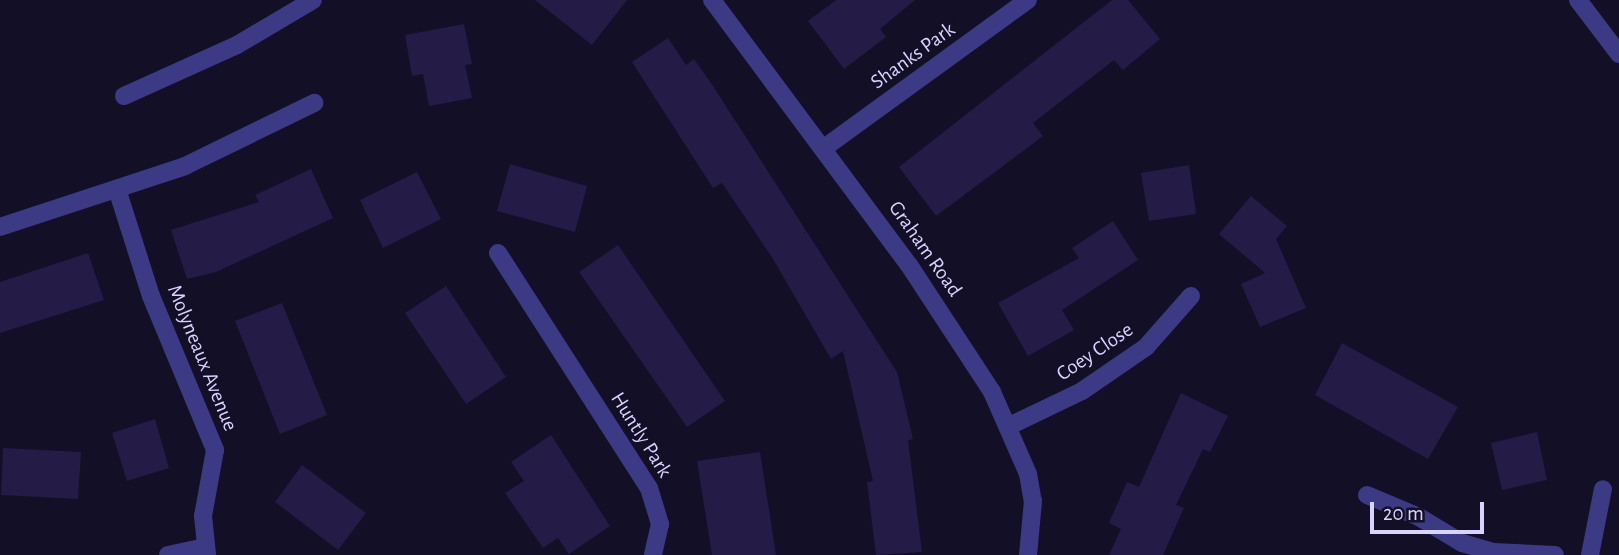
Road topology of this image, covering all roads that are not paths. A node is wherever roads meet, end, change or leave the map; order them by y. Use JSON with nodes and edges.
{"nodes":[{"id":1,"x":313,"y":0,"type":"edge"},
{"id":2,"x":712,"y":0,"type":"edge"},
{"id":3,"x":1028,"y":0,"type":"edge"},
{"id":4,"x":1579,"y":1,"type":"edge"},
{"id":5,"x":1619,"y":54,"type":"edge"},
{"id":6,"x":124,"y":96,"type":"dead end"},
{"id":7,"x":314,"y":103,"type":"dead end"},
{"id":8,"x":824,"y":148,"type":"junction"},
{"id":9,"x":117,"y":189,"type":"junction"},
{"id":10,"x":0,"y":227,"type":"edge"},
{"id":11,"x":498,"y":253,"type":"dead end"},
{"id":12,"x":1191,"y":296,"type":"dead end"},
{"id":13,"x":1009,"y":426,"type":"junction"},
{"id":14,"x":1604,"y":489,"type":"dead end"},
{"id":15,"x":1367,"y":495,"type":"dead end"},
{"id":16,"x":206,"y":551,"type":"edge"},
{"id":17,"x":168,"y":555,"type":"edge"},
{"id":18,"x":653,"y":555,"type":"edge"},
{"id":19,"x":1028,"y":555,"type":"edge"},
{"id":20,"x":1555,"y":555,"type":"edge"},
{"id":21,"x":1590,"y":555,"type":"edge"}],
"edges":[{"from":1,"to":6,"type":"street"},
{"from":2,"to":8,"type":"street","name":"Graham Road"},
{"from":3,"to":8,"type":"street","name":"Shanks Park"},
{"from":4,"to":5,"type":"street"},
{"from":7,"to":9,"type":"street"},
{"from":8,"to":13,"type":"street","name":"Graham Road"},
{"from":9,"to":10,"type":"street"},
{"from":9,"to":16,"type":"street","name":"Molyneaux Avenue"},
{"from":11,"to":18,"type":"street","name":"Huntly Park"},
{"from":12,"to":13,"type":"street","name":"Coey Close"},
{"from":13,"to":19,"type":"street","name":"Graham Road"},
{"from":14,"to":21,"type":"street"},
{"from":15,"to":20,"type":"street"},
{"from":16,"to":17,"type":"street","name":"Molyneaux Avenue"}]}
